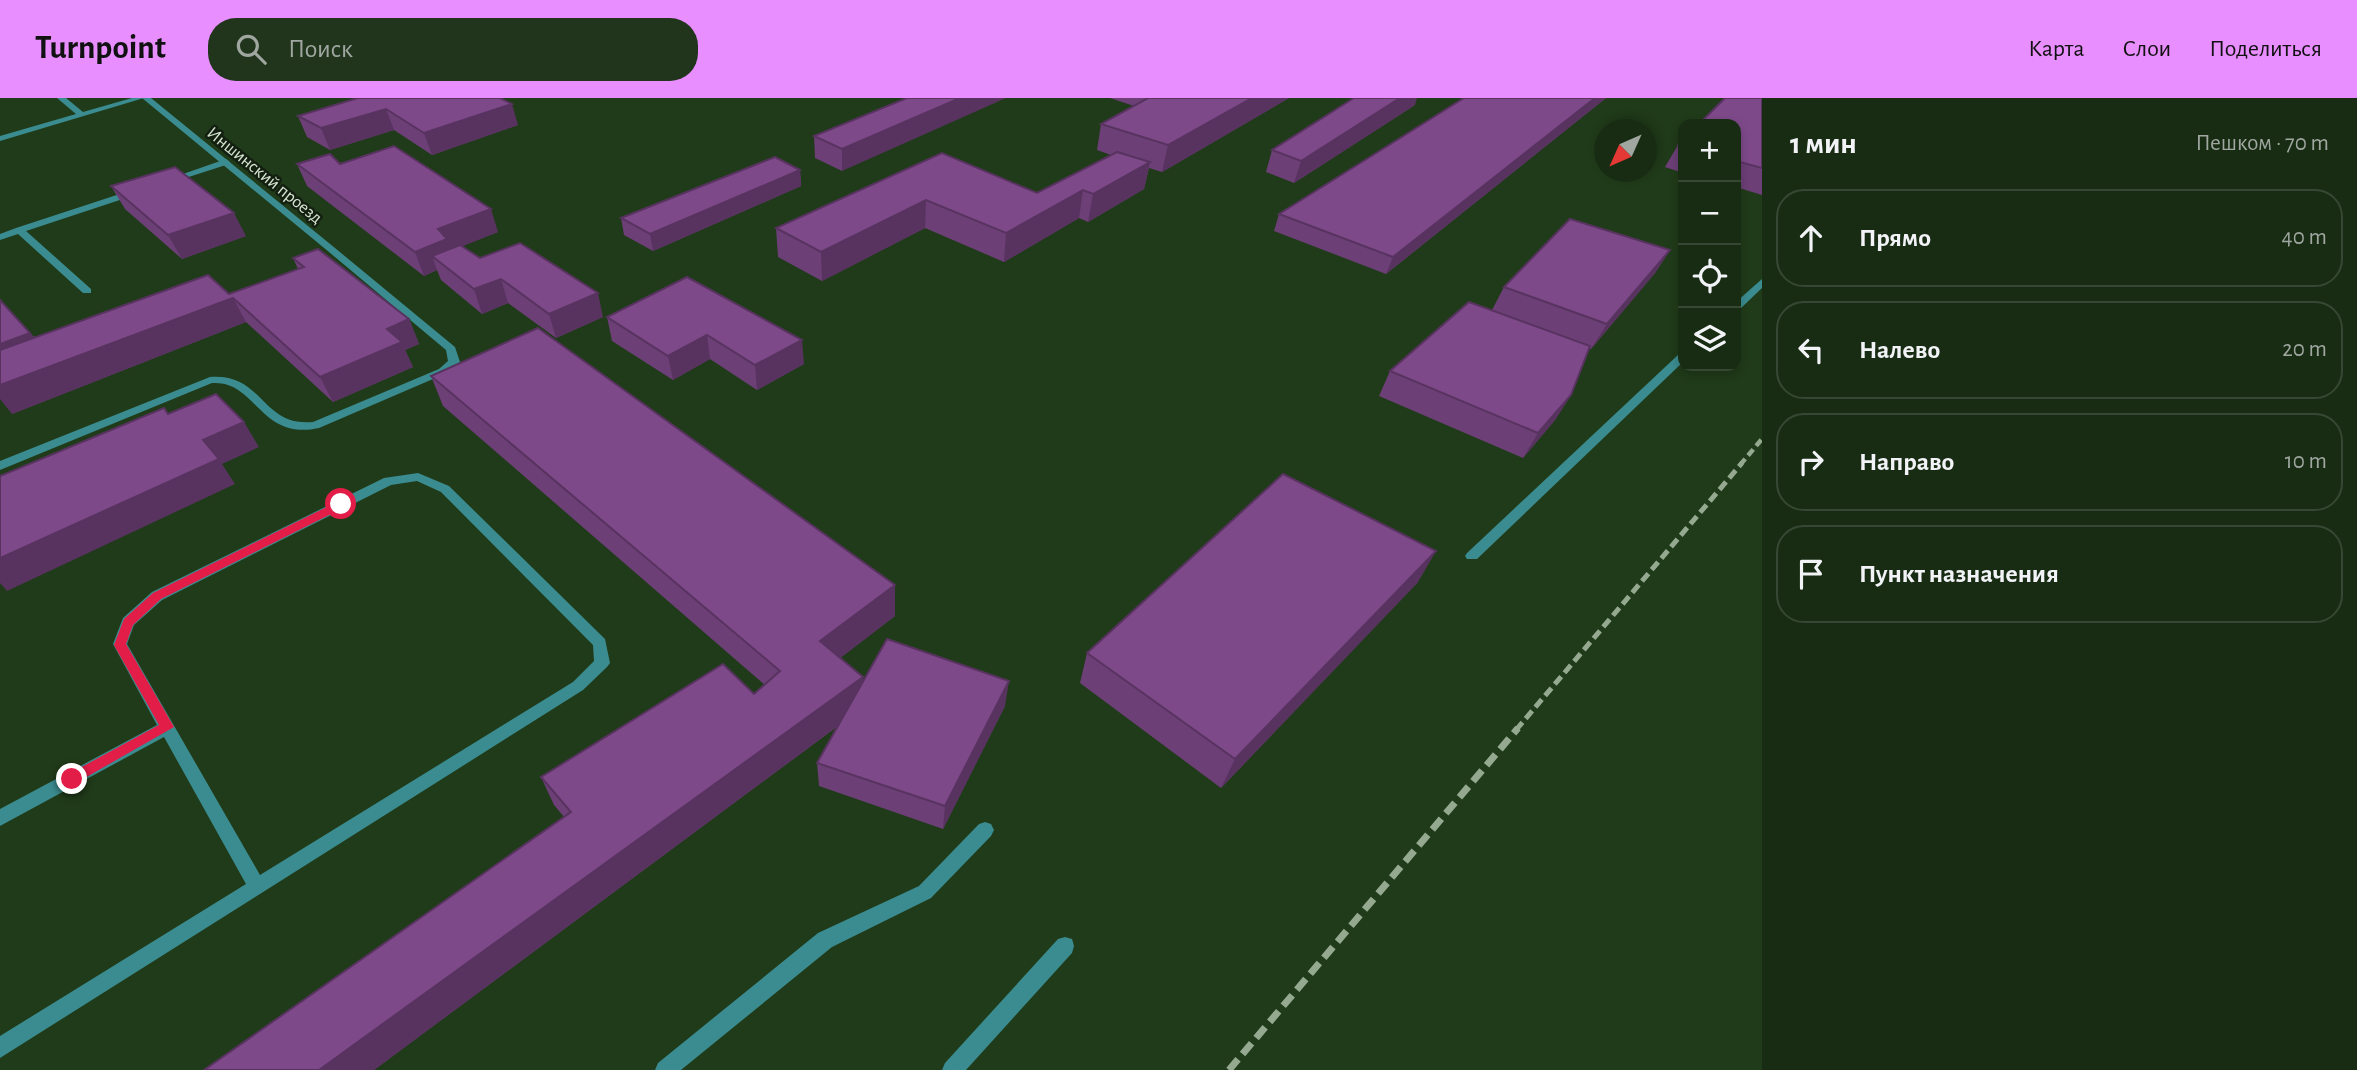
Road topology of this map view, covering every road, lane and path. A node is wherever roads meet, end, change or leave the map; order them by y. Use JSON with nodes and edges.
{"nodes":[{"id":1,"x":61,"y":98,"type":"edge"},
{"id":2,"x":140,"y":98,"type":"edge"},
{"id":3,"x":146,"y":98,"type":"edge"},
{"id":4,"x":82,"y":115,"type":"junction"},
{"id":5,"x":0,"y":139,"type":"edge"},
{"id":6,"x":226,"y":162,"type":"junction"},
{"id":7,"x":163,"y":183,"type":"edge"},
{"id":8,"x":150,"y":187,"type":"edge"},
{"id":9,"x":19,"y":230,"type":"junction"},
{"id":10,"x":0,"y":237,"type":"edge"},
{"id":11,"x":1762,"y":282,"type":"edge"},
{"id":12,"x":87,"y":290,"type":"dead end"},
{"id":13,"x":1741,"y":302,"type":"edge"},
{"id":14,"x":1678,"y":361,"type":"edge"},
{"id":15,"x":0,"y":466,"type":"edge"},
{"id":16,"x":1472,"y":556,"type":"dead end"},
{"id":17,"x":167,"y":727,"type":"junction"},
{"id":18,"x":0,"y":818,"type":"edge"},
{"id":19,"x":985,"y":830,"type":"dead end"},
{"id":20,"x":257,"y":887,"type":"junction"},
{"id":21,"x":1065,"y":946,"type":"dead end"},
{"id":22,"x":0,"y":1048,"type":"edge"},
{"id":23,"x":665,"y":1070,"type":"edge"},
{"id":24,"x":952,"y":1070,"type":"edge"}],
"edges":[{"from":1,"to":4,"type":"street"},
{"from":2,"to":4,"type":"street"},
{"from":3,"to":6,"type":"street","name":"Иншинский проезд"},
{"from":4,"to":5,"type":"street"},
{"from":6,"to":7,"type":"street"},
{"from":6,"to":15,"type":"street","name":"Иншинский проезд"},
{"from":8,"to":9,"type":"street"},
{"from":9,"to":10,"type":"street"},
{"from":9,"to":12,"type":"street"},
{"from":11,"to":13,"type":"street"},
{"from":14,"to":16,"type":"street"},
{"from":17,"to":18,"type":"street"},
{"from":17,"to":20,"type":"street"},
{"from":17,"to":20,"type":"street"},
{"from":19,"to":23,"type":"street"},
{"from":20,"to":22,"type":"street"},
{"from":21,"to":24,"type":"street"}]}
